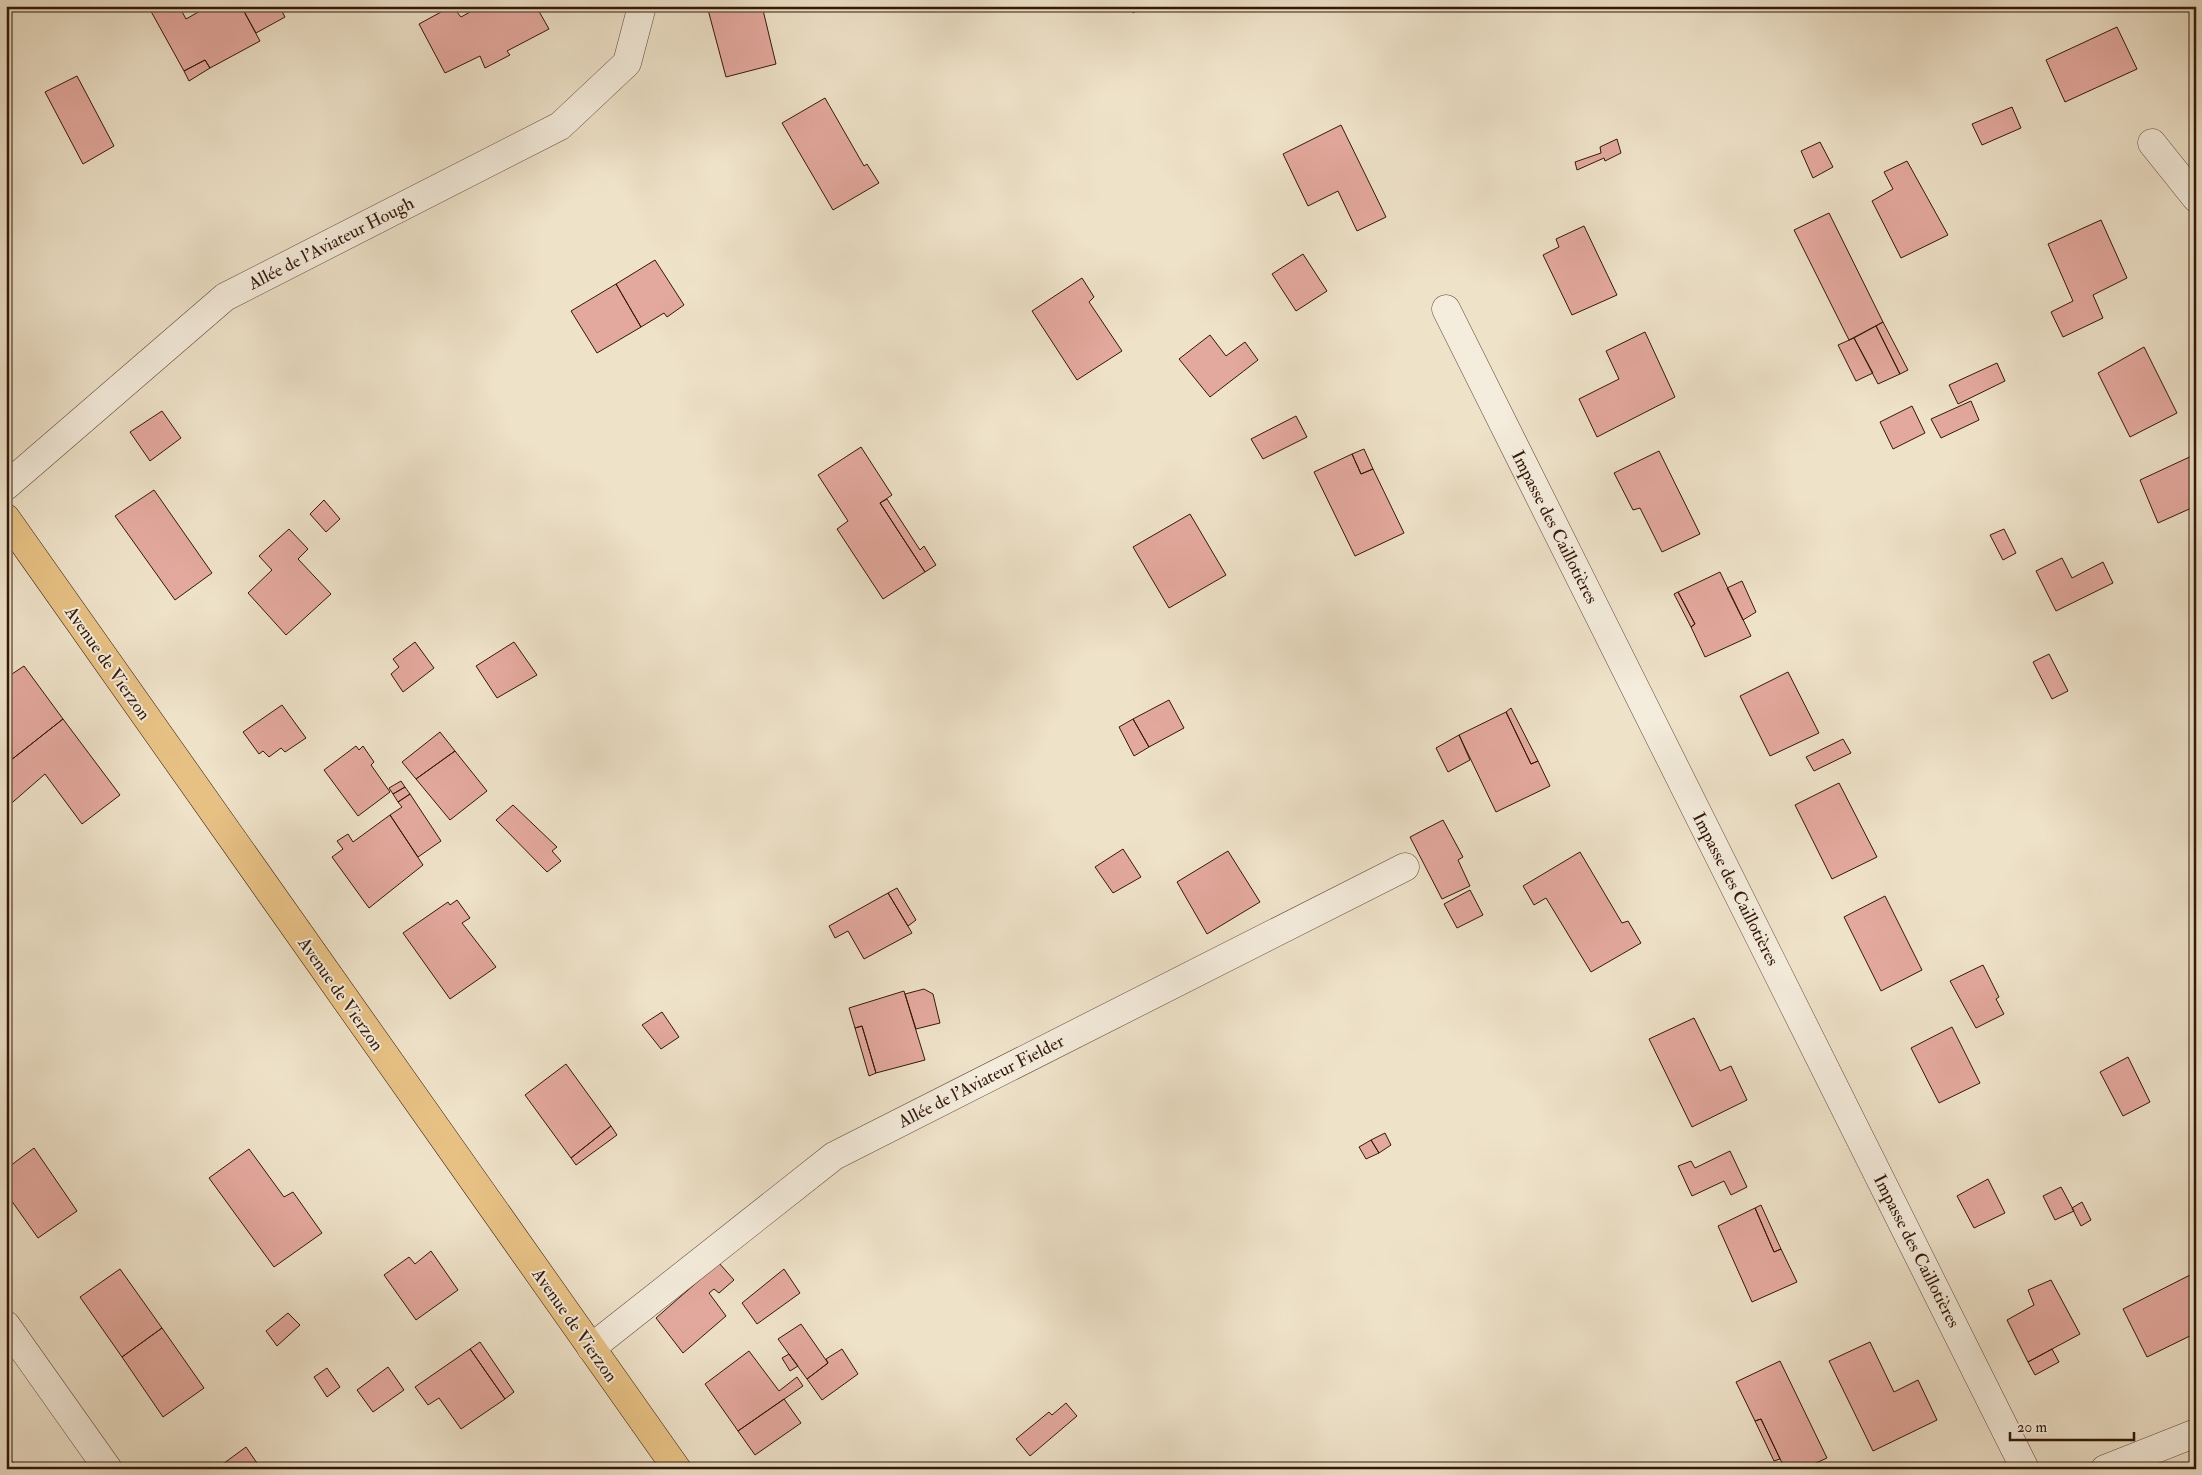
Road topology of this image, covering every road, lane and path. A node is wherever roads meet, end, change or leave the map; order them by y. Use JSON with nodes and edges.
{"nodes":[{"id":1,"x":642,"y":6,"type":"edge"},
{"id":2,"x":2152,"y":143,"type":"dead end"},
{"id":3,"x":2196,"y":198,"type":"edge"},
{"id":4,"x":1446,"y":309,"type":"dead end"},
{"id":5,"x":6,"y":486,"type":"edge"},
{"id":6,"x":6,"y":518,"type":"edge"},
{"id":7,"x":1405,"y":867,"type":"dead end"},
{"id":8,"x":6,"y":1325,"type":"edge"},
{"id":9,"x":591,"y":1348,"type":"junction"},
{"id":10,"x":2196,"y":1433,"type":"edge"},
{"id":11,"x":108,"y":1469,"type":"edge"},
{"id":12,"x":677,"y":1469,"type":"edge"},
{"id":13,"x":2026,"y":1469,"type":"edge"},
{"id":14,"x":2105,"y":1469,"type":"edge"}],
"edges":[{"from":1,"to":5,"type":"street","name":"Allée de l'Aviateur Hough"},
{"from":2,"to":3,"type":"street"},
{"from":4,"to":13,"type":"street","name":"Impasse des Caillotières"},
{"from":6,"to":9,"type":"main road","name":"Avenue de Vierzon"},
{"from":7,"to":9,"type":"street","name":"Allée de l'Aviateur Fielder"},
{"from":8,"to":11,"type":"street"},
{"from":9,"to":12,"type":"main road","name":"Avenue de Vierzon"},
{"from":10,"to":14,"type":"street"}]}
